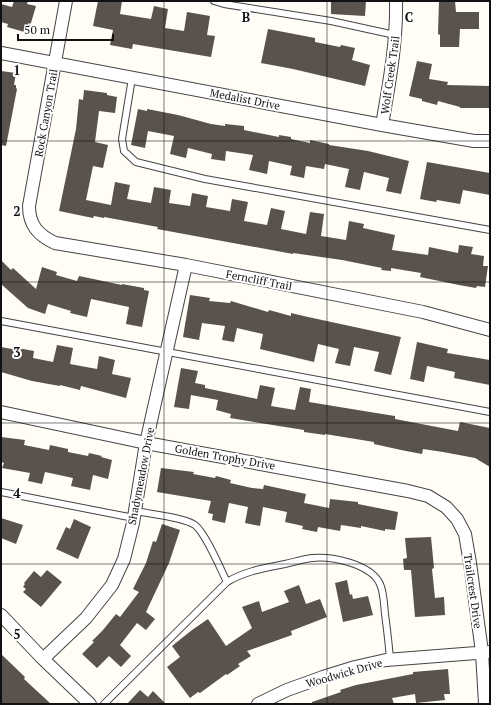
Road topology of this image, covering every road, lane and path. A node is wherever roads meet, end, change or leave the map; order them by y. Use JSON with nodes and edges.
{"nodes":[{"id":1,"x":66,"y":1,"type":"edge"},
{"id":2,"x":214,"y":1,"type":"edge"},
{"id":3,"x":396,"y":1,"type":"edge"},
{"id":4,"x":396,"y":35,"type":"junction"},
{"id":5,"x":1,"y":53,"type":"edge"},
{"id":6,"x":54,"y":63,"type":"junction"},
{"id":7,"x":132,"y":78,"type":"junction"},
{"id":8,"x":382,"y":125,"type":"junction"},
{"id":9,"x":490,"y":141,"type":"edge"},
{"id":10,"x":32,"y":224,"type":"joint"},
{"id":11,"x":490,"y":230,"type":"edge"},
{"id":12,"x":186,"y":265,"type":"junction"},
{"id":13,"x":1,"y":321,"type":"edge"},
{"id":14,"x":490,"y":330,"type":"edge"},
{"id":15,"x":167,"y":352,"type":"junction"},
{"id":16,"x":1,"y":412,"type":"edge"},
{"id":17,"x":490,"y":412,"type":"edge"},
{"id":18,"x":146,"y":443,"type":"junction"},
{"id":19,"x":1,"y":492,"type":"edge"},
{"id":20,"x":446,"y":507,"type":"joint"},
{"id":21,"x":134,"y":514,"type":"junction"},
{"id":22,"x":226,"y":582,"type":"junction"},
{"id":23,"x":1,"y":615,"type":"edge"},
{"id":24,"x":486,"y":652,"type":"edge"},
{"id":25,"x":43,"y":659,"type":"junction"},
{"id":26,"x":390,"y":660,"type":"junction"},
{"id":27,"x":90,"y":704,"type":"edge"},
{"id":28,"x":104,"y":704,"type":"edge"},
{"id":29,"x":258,"y":704,"type":"edge"},
{"id":30,"x":485,"y":704,"type":"edge"}],
"edges":[{"from":1,"to":6,"type":"street","name":"Rock Canyon Trail"},
{"from":2,"to":4,"type":"lane"},
{"from":3,"to":4,"type":"street","name":"Wolf Creek Trail"},
{"from":4,"to":8,"type":"street","name":"Wolf Creek Trail"},
{"from":5,"to":6,"type":"street","name":"Medalist Drive"},
{"from":6,"to":7,"type":"street","name":"Medalist Drive"},
{"from":6,"to":10,"type":"street","name":"Rock Canyon Trail"},
{"from":7,"to":8,"type":"street","name":"Medalist Drive"},
{"from":7,"to":11,"type":"lane"},
{"from":8,"to":9,"type":"street","name":"Medalist Drive"},
{"from":10,"to":12,"type":"street","name":"Ferncliff Trail"},
{"from":12,"to":14,"type":"street","name":"Ferncliff Trail"},
{"from":12,"to":15,"type":"street","name":"Shadymeadow Drive"},
{"from":13,"to":15,"type":"lane"},
{"from":15,"to":17,"type":"lane"},
{"from":15,"to":18,"type":"street","name":"Shadymeadow Drive"},
{"from":16,"to":18,"type":"street","name":"Golden Trophy Drive"},
{"from":18,"to":20,"type":"street","name":"Golden Trophy Drive"},
{"from":18,"to":21,"type":"street","name":"Shadymeadow Drive"},
{"from":19,"to":21,"type":"lane"},
{"from":20,"to":24,"type":"street","name":"Trailcrest Drive"},
{"from":21,"to":22,"type":"lane"},
{"from":21,"to":25,"type":"street","name":"Shadymeadow Drive"},
{"from":22,"to":26,"type":"lane"},
{"from":22,"to":28,"type":"lane"},
{"from":23,"to":25,"type":"street"},
{"from":24,"to":26,"type":"street","name":"Woodwick Drive"},
{"from":24,"to":30,"type":"street","name":"Trailcrest Drive"},
{"from":25,"to":27,"type":"street"},
{"from":26,"to":29,"type":"street","name":"Woodwick Drive"}]}
